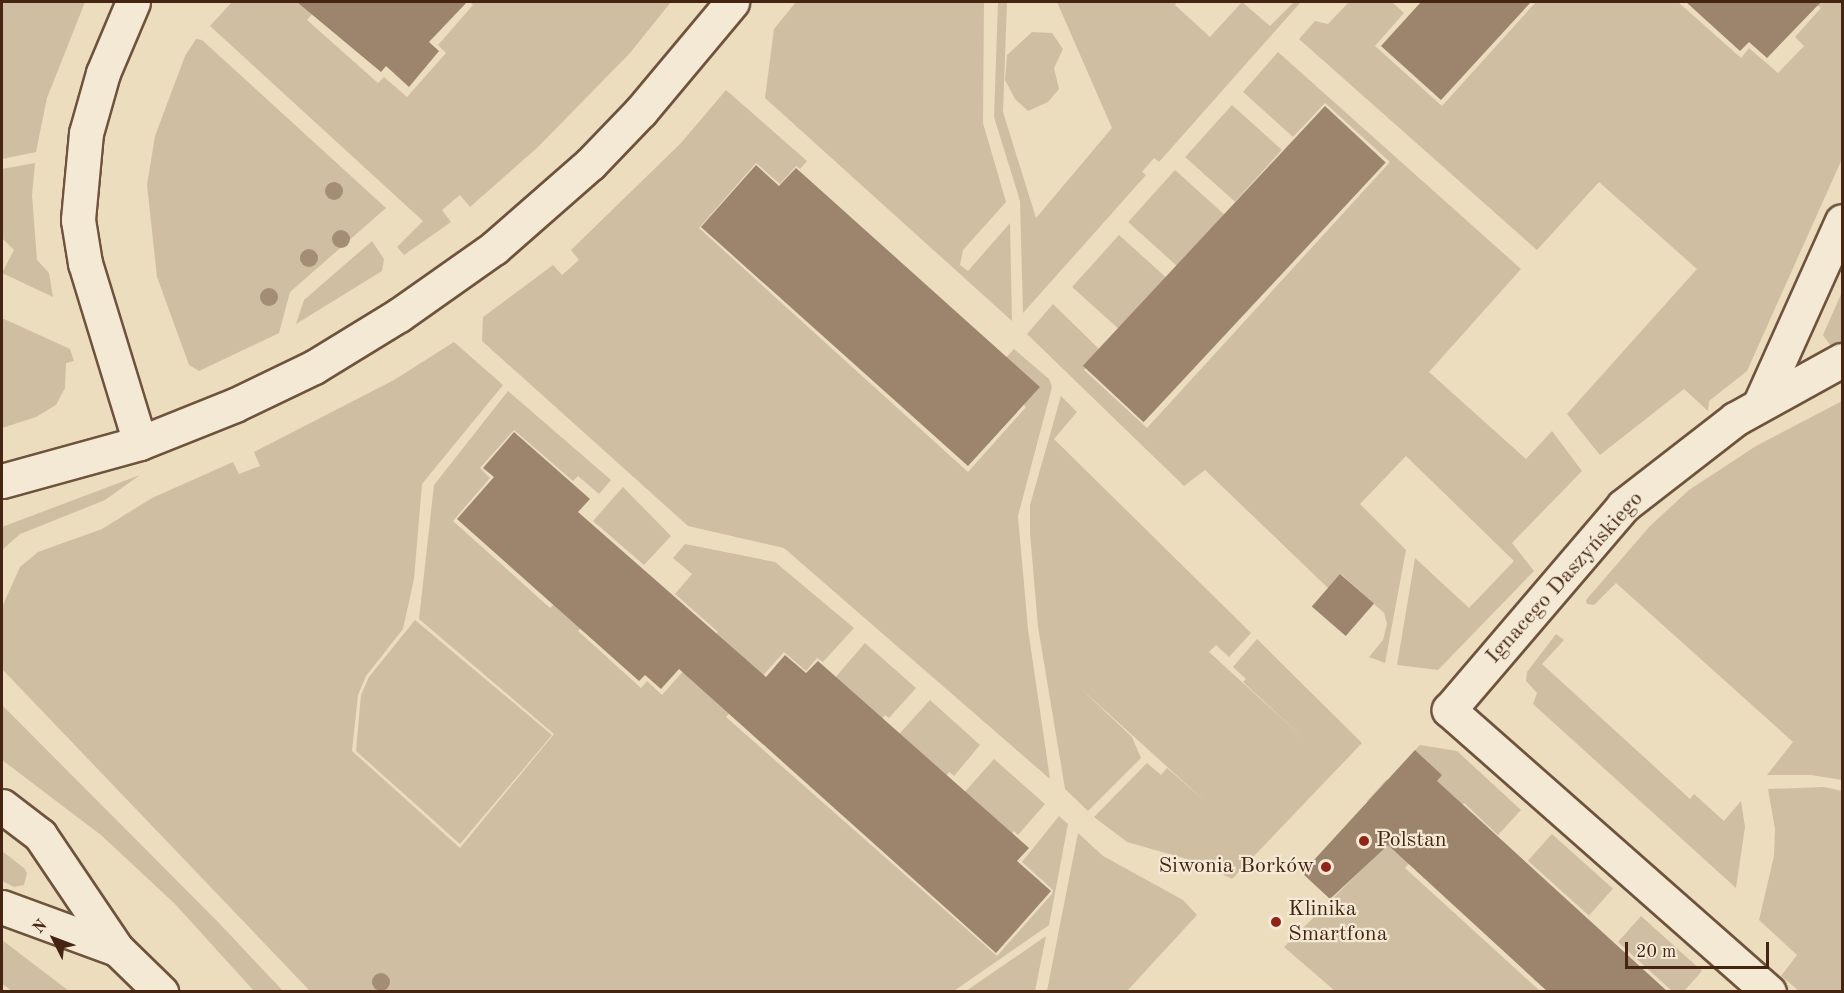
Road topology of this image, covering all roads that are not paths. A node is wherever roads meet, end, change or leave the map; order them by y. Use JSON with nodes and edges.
{"nodes":[{"id":1,"x":133,"y":2,"type":"edge"},
{"id":2,"x":732,"y":2,"type":"edge"},
{"id":3,"x":1842,"y":221,"type":"edge"},
{"id":4,"x":1842,"y":360,"type":"edge"},
{"id":5,"x":1761,"y":401,"type":"junction"},
{"id":6,"x":140,"y":443,"type":"junction"},
{"id":7,"x":2,"y":481,"type":"edge"},
{"id":8,"x":2,"y":806,"type":"edge"},
{"id":9,"x":2,"y":907,"type":"edge"},
{"id":10,"x":117,"y":949,"type":"junction"},
{"id":11,"x":161,"y":992,"type":"edge"},
{"id":12,"x":1769,"y":992,"type":"edge"}],
"edges":[{"from":1,"to":6,"type":"street"},
{"from":2,"to":6,"type":"street"},
{"from":3,"to":5,"type":"street"},
{"from":4,"to":5,"type":"street","name":"Ignacego Daszyńskiego"},
{"from":5,"to":12,"type":"street","name":"Ignacego Daszyńskiego"},
{"from":6,"to":7,"type":"street"},
{"from":8,"to":10,"type":"street"},
{"from":9,"to":10,"type":"street"},
{"from":10,"to":11,"type":"street"}]}
